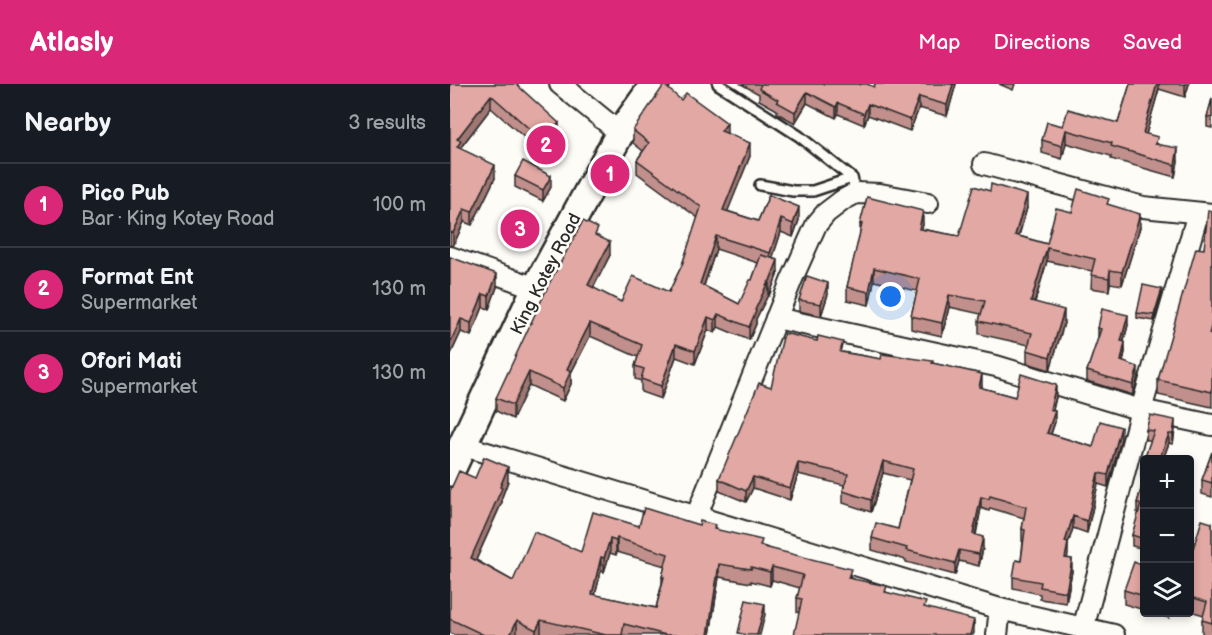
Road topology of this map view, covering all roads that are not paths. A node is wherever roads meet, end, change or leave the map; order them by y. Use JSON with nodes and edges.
{"nodes":[{"id":1,"x":560,"y":84,"type":"edge"},
{"id":2,"x":655,"y":84,"type":"edge"},
{"id":3,"x":718,"y":84,"type":"edge"},
{"id":4,"x":620,"y":133,"type":"junction"},
{"id":5,"x":984,"y":164,"type":"dead end"},
{"id":6,"x":760,"y":184,"type":"dead end"},
{"id":7,"x":854,"y":186,"type":"junction"},
{"id":8,"x":927,"y":203,"type":"dead end"},
{"id":9,"x":1205,"y":213,"type":"edge"},
{"id":10,"x":450,"y":257,"type":"edge"},
{"id":11,"x":536,"y":288,"type":"junction"},
{"id":12,"x":776,"y":318,"type":"junction"},
{"id":13,"x":1141,"y":410,"type":"junction"},
{"id":14,"x":1212,"y":425,"type":"edge"},
{"id":15,"x":464,"y":446,"type":"junction"},
{"id":16,"x":450,"y":472,"type":"edge"},
{"id":17,"x":696,"y":517,"type":"junction"},
{"id":18,"x":1000,"y":609,"type":"junction"},
{"id":19,"x":1083,"y":629,"type":"junction"},
{"id":20,"x":997,"y":635,"type":"edge"},
{"id":21,"x":1114,"y":635,"type":"edge"}],
"edges":[{"from":1,"to":4,"type":"street"},
{"from":2,"to":4,"type":"street","name":"King Kotey Road"},
{"from":3,"to":7,"type":"lane"},
{"from":4,"to":11,"type":"street","name":"King Kotey Road"},
{"from":5,"to":9,"type":"street"},
{"from":6,"to":7,"type":"lane"},
{"from":7,"to":8,"type":"street"},
{"from":7,"to":12,"type":"street"},
{"from":9,"to":13,"type":"street"},
{"from":10,"to":11,"type":"street"},
{"from":11,"to":15,"type":"street","name":"King Kotey Road"},
{"from":12,"to":13,"type":"street"},
{"from":12,"to":17,"type":"street"},
{"from":13,"to":14,"type":"street"},
{"from":13,"to":19,"type":"street"},
{"from":15,"to":16,"type":"street","name":"King Kotey Road"},
{"from":15,"to":17,"type":"street"},
{"from":17,"to":18,"type":"street"},
{"from":18,"to":19,"type":"street"},
{"from":18,"to":20,"type":"street"},
{"from":19,"to":21,"type":"street"}]}
